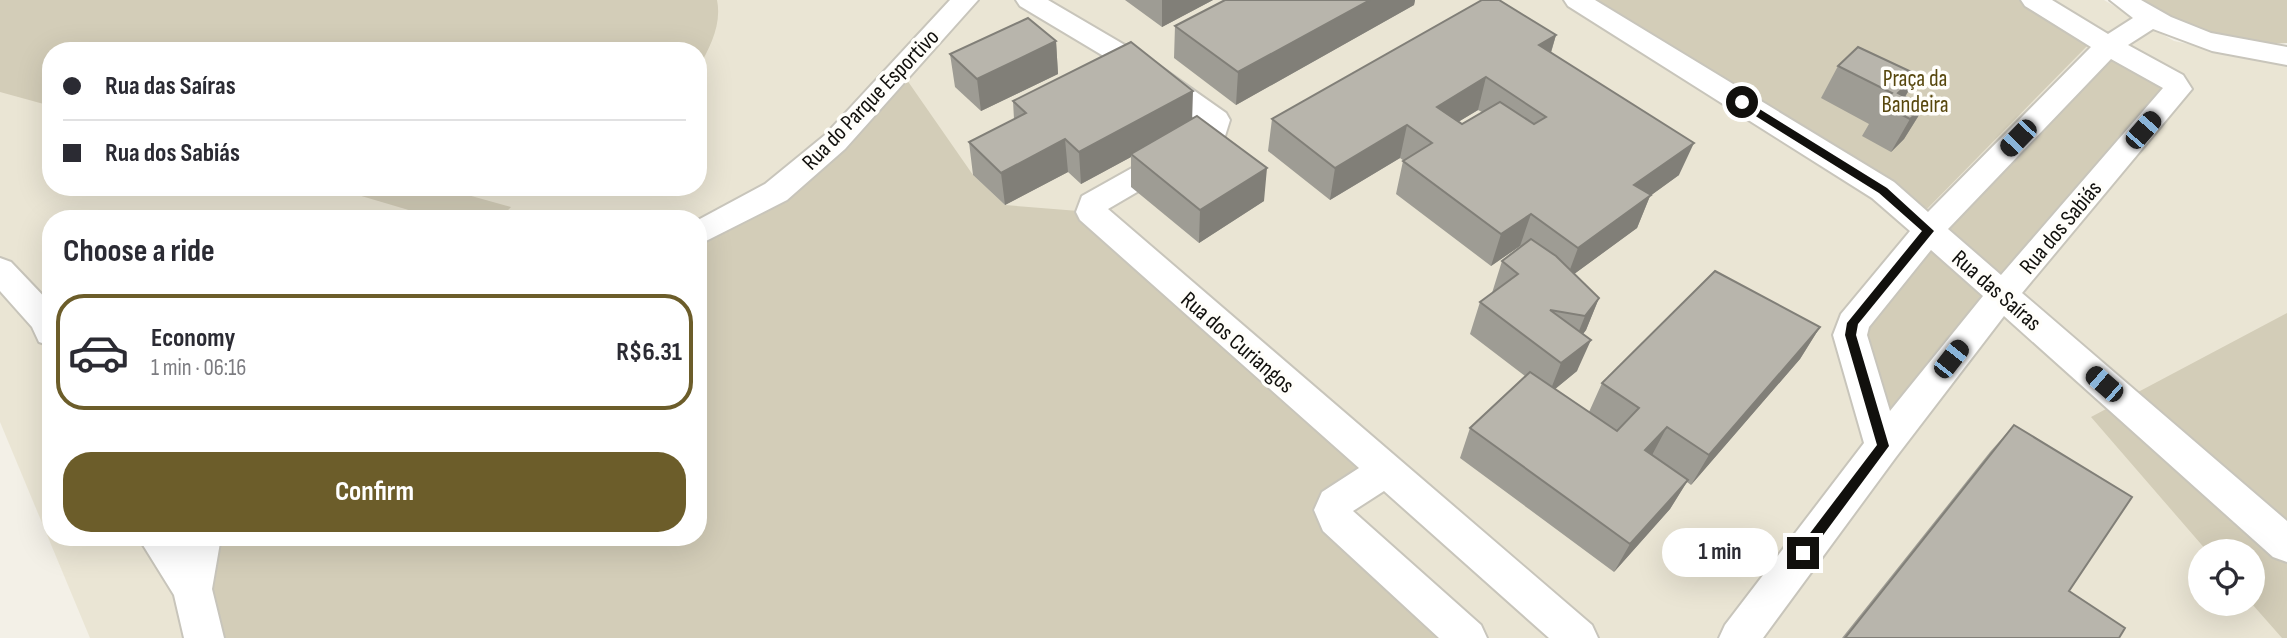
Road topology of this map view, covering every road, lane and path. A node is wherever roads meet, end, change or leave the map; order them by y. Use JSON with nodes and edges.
{"nodes":[{"id":1,"x":965,"y":0,"type":"edge"},
{"id":2,"x":1029,"y":0,"type":"edge"},
{"id":3,"x":1577,"y":0,"type":"edge"},
{"id":4,"x":2034,"y":0,"type":"edge"},
{"id":5,"x":2123,"y":0,"type":"edge"},
{"id":6,"x":2150,"y":19,"type":"junction"},
{"id":7,"x":2108,"y":46,"type":"junction"},
{"id":8,"x":2287,"y":56,"type":"edge"},
{"id":9,"x":707,"y":229,"type":"edge"},
{"id":10,"x":1928,"y":231,"type":"junction"},
{"id":11,"x":0,"y":270,"type":"edge"},
{"id":12,"x":2003,"y":294,"type":"junction"},
{"id":13,"x":42,"y":317,"type":"edge"},
{"id":14,"x":1883,"y":446,"type":"junction"},
{"id":15,"x":1385,"y":471,"type":"junction"},
{"id":16,"x":2287,"y":545,"type":"edge"},
{"id":17,"x":163,"y":546,"type":"edge"},
{"id":18,"x":200,"y":546,"type":"edge"},
{"id":19,"x":192,"y":589,"type":"junction"},
{"id":20,"x":204,"y":638,"type":"edge"},
{"id":21,"x":1467,"y":638,"type":"edge"},
{"id":22,"x":1578,"y":638,"type":"edge"},
{"id":23,"x":1739,"y":638,"type":"edge"}],
"edges":[{"from":1,"to":9,"type":"street","name":"Rua do Parque Esportivo"},
{"from":2,"to":15,"type":"street","name":"Rua dos Curiangos"},
{"from":3,"to":10,"type":"street","name":"Rua das Saíras"},
{"from":4,"to":7,"type":"street"},
{"from":5,"to":6,"type":"street"},
{"from":6,"to":7,"type":"street"},
{"from":6,"to":8,"type":"street"},
{"from":7,"to":10,"type":"street"},
{"from":7,"to":12,"type":"street","name":"Rua dos Sabiás"},
{"from":10,"to":12,"type":"street","name":"Rua das Saíras"},
{"from":10,"to":14,"type":"street"},
{"from":11,"to":13,"type":"street"},
{"from":12,"to":14,"type":"street","name":"Rua dos Sabiás"},
{"from":12,"to":16,"type":"street","name":"Rua das Saíras"},
{"from":14,"to":23,"type":"street","name":"Rua dos Sabiás"},
{"from":15,"to":21,"type":"street"},
{"from":15,"to":22,"type":"street","name":"Rua dos Curiangos"},
{"from":17,"to":19,"type":"street"},
{"from":18,"to":19,"type":"street"},
{"from":19,"to":20,"type":"street"}]}
